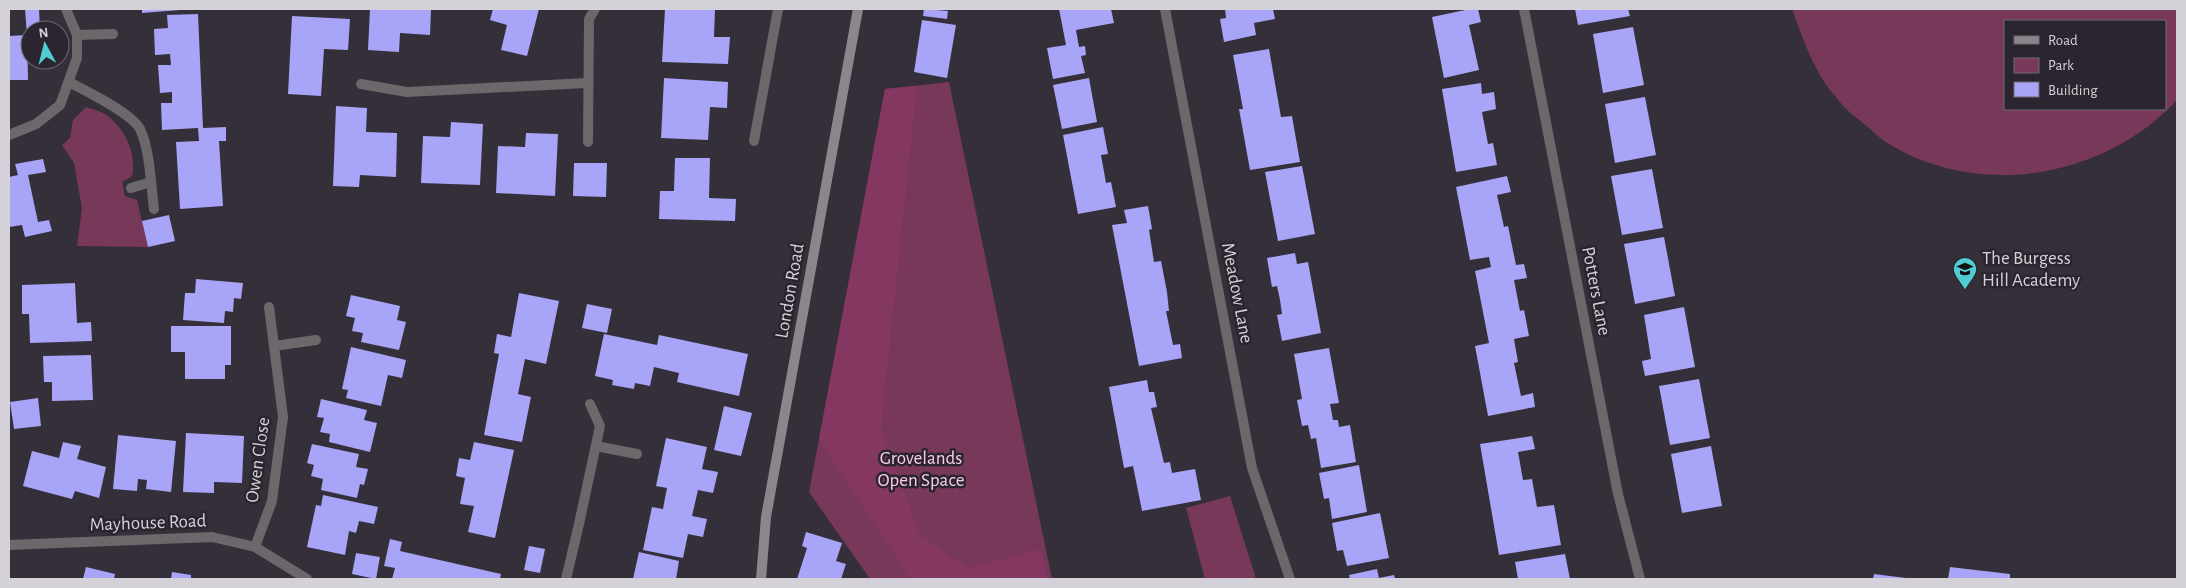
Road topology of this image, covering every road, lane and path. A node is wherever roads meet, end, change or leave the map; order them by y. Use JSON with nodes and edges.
{"nodes":[{"id":1,"x":66,"y":9,"type":"edge"},
{"id":2,"x":595,"y":9,"type":"edge"},
{"id":3,"x":778,"y":9,"type":"edge"},
{"id":4,"x":858,"y":9,"type":"edge"},
{"id":5,"x":1165,"y":9,"type":"edge"},
{"id":6,"x":1524,"y":9,"type":"edge"},
{"id":7,"x":77,"y":34,"type":"junction"},
{"id":8,"x":113,"y":34,"type":"dead end"},
{"id":9,"x":69,"y":82,"type":"junction"},
{"id":10,"x":587,"y":83,"type":"junction"},
{"id":11,"x":361,"y":84,"type":"dead end"},
{"id":12,"x":9,"y":136,"type":"edge"},
{"id":13,"x":754,"y":141,"type":"dead end"},
{"id":14,"x":588,"y":142,"type":"dead end"},
{"id":15,"x":150,"y":182,"type":"junction"},
{"id":16,"x":131,"y":188,"type":"dead end"},
{"id":17,"x":154,"y":209,"type":"dead end"},
{"id":18,"x":269,"y":307,"type":"dead end"},
{"id":19,"x":316,"y":340,"type":"dead end"},
{"id":20,"x":274,"y":346,"type":"junction"},
{"id":21,"x":590,"y":404,"type":"dead end"},
{"id":22,"x":596,"y":446,"type":"junction"},
{"id":23,"x":637,"y":454,"type":"dead end"},
{"id":24,"x":9,"y":545,"type":"edge"},
{"id":25,"x":255,"y":547,"type":"junction"},
{"id":26,"x":307,"y":579,"type":"edge"},
{"id":27,"x":566,"y":579,"type":"edge"},
{"id":28,"x":761,"y":579,"type":"edge"},
{"id":29,"x":1290,"y":579,"type":"edge"},
{"id":30,"x":1640,"y":579,"type":"edge"}],
"edges":[{"from":1,"to":7,"type":"street"},
{"from":2,"to":10,"type":"street"},
{"from":3,"to":13,"type":"street"},
{"from":4,"to":28,"type":"main road","name":"London Road"},
{"from":5,"to":29,"type":"street","name":"Meadow Lane"},
{"from":6,"to":30,"type":"street","name":"Potters Lane"},
{"from":7,"to":8,"type":"street"},
{"from":7,"to":9,"type":"street"},
{"from":9,"to":12,"type":"street"},
{"from":9,"to":15,"type":"street"},
{"from":10,"to":11,"type":"street"},
{"from":10,"to":14,"type":"street"},
{"from":15,"to":16,"type":"street"},
{"from":15,"to":17,"type":"street"},
{"from":18,"to":20,"type":"street","name":"Owen Close"},
{"from":19,"to":20,"type":"street"},
{"from":20,"to":25,"type":"street","name":"Owen Close"},
{"from":21,"to":22,"type":"street"},
{"from":22,"to":23,"type":"street"},
{"from":22,"to":27,"type":"street"},
{"from":24,"to":25,"type":"street","name":"Mayhouse Road"},
{"from":25,"to":26,"type":"street","name":"Mayhouse Road"}]}
